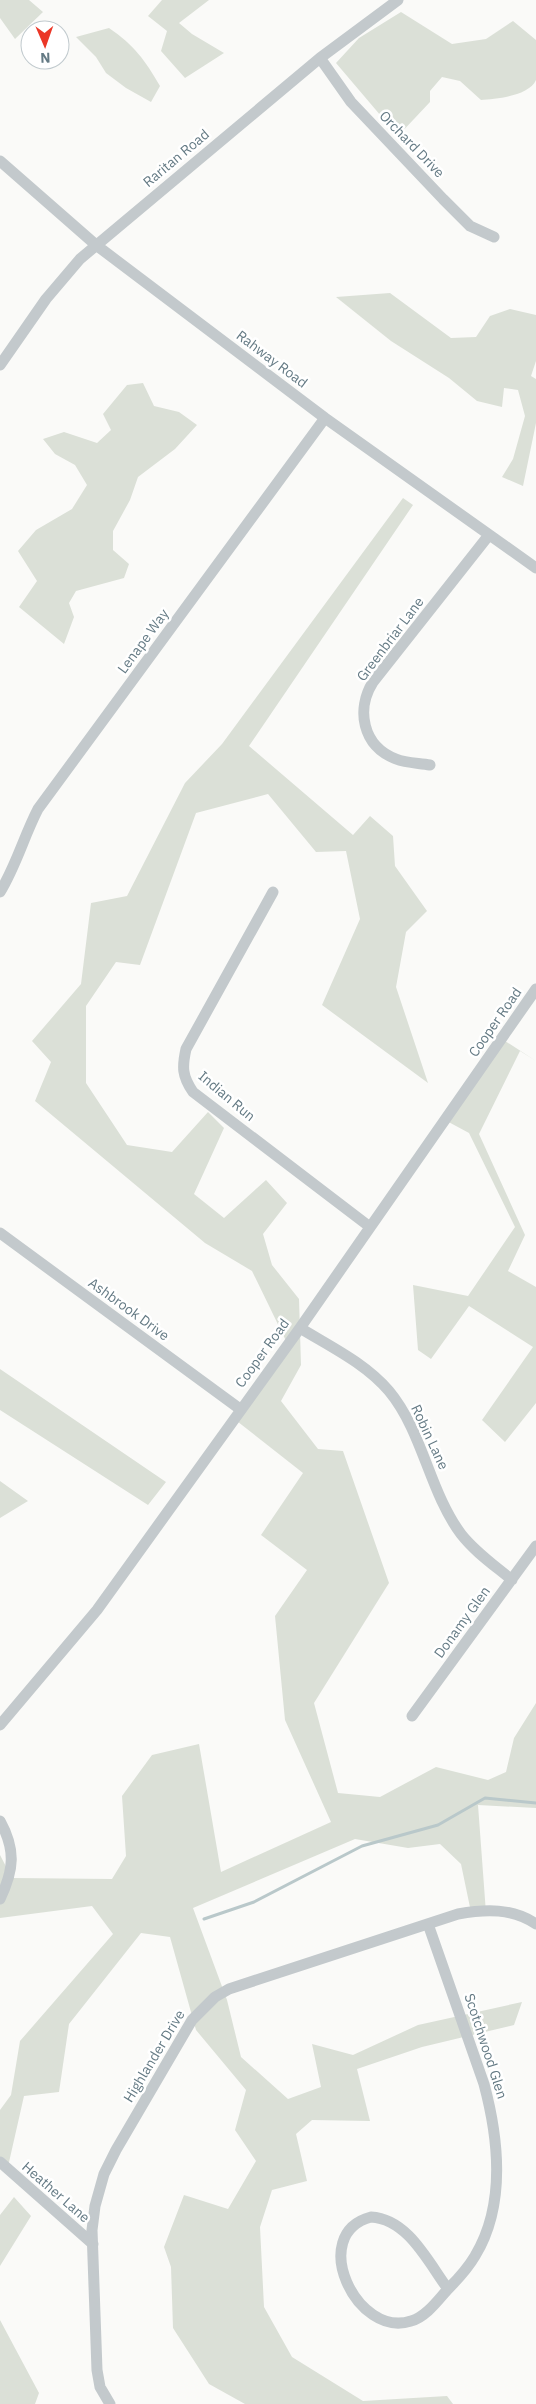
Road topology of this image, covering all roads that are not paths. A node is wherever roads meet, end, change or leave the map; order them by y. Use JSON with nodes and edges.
{"nodes":[{"id":1,"x":398,"y":0,"type":"edge"},
{"id":2,"x":320,"y":58,"type":"junction"},
{"id":3,"x":0,"y":161,"type":"edge"},
{"id":4,"x":494,"y":237,"type":"dead end"},
{"id":5,"x":96,"y":245,"type":"junction"},
{"id":6,"x":0,"y":365,"type":"edge"},
{"id":7,"x":325,"y":418,"type":"junction"},
{"id":8,"x":489,"y":535,"type":"junction"},
{"id":9,"x":536,"y":568,"type":"edge"},
{"id":10,"x":430,"y":765,"type":"dead end"},
{"id":11,"x":0,"y":892,"type":"edge"},
{"id":12,"x":273,"y":892,"type":"dead end"},
{"id":13,"x":536,"y":989,"type":"edge"},
{"id":14,"x":370,"y":1227,"type":"junction"},
{"id":15,"x":0,"y":1233,"type":"edge"},
{"id":16,"x":300,"y":1328,"type":"junction"},
{"id":17,"x":240,"y":1409,"type":"junction"},
{"id":18,"x":536,"y":1546,"type":"edge"},
{"id":19,"x":512,"y":1580,"type":"junction"},
{"id":20,"x":412,"y":1716,"type":"dead end"},
{"id":21,"x":0,"y":1725,"type":"edge"},
{"id":22,"x":0,"y":1821,"type":"edge"},
{"id":23,"x":0,"y":1899,"type":"edge"},
{"id":24,"x":428,"y":1924,"type":"junction"},
{"id":25,"x":536,"y":1924,"type":"edge"},
{"id":26,"x":0,"y":2162,"type":"edge"},
{"id":27,"x":93,"y":2244,"type":"junction"},
{"id":28,"x":448,"y":2289,"type":"junction"},
{"id":29,"x":110,"y":2404,"type":"edge"}],
"edges":[{"from":1,"to":2,"type":"street","name":"Raritan Road"},
{"from":2,"to":4,"type":"street","name":"Orchard Drive"},
{"from":2,"to":5,"type":"street","name":"Raritan Road"},
{"from":3,"to":5,"type":"street","name":"Rahway Road"},
{"from":5,"to":6,"type":"street","name":"Raritan Road"},
{"from":5,"to":7,"type":"street","name":"Rahway Road"},
{"from":7,"to":8,"type":"street","name":"Rahway Road"},
{"from":7,"to":11,"type":"street","name":"Lenape Way"},
{"from":8,"to":9,"type":"street","name":"Rahway Road"},
{"from":8,"to":10,"type":"street","name":"Greenbriar Lane"},
{"from":12,"to":14,"type":"street","name":"Indian Run"},
{"from":13,"to":14,"type":"street","name":"Cooper Road"},
{"from":14,"to":16,"type":"street","name":"Cooper Road"},
{"from":15,"to":17,"type":"street","name":"Ashbrook Drive"},
{"from":16,"to":17,"type":"street","name":"Cooper Road"},
{"from":16,"to":19,"type":"street","name":"Robin Lane"},
{"from":17,"to":21,"type":"street","name":"Cooper Road"},
{"from":18,"to":19,"type":"street","name":"Donamy Glen"},
{"from":19,"to":20,"type":"street","name":"Donamy Glen"},
{"from":22,"to":23,"type":"street"},
{"from":24,"to":25,"type":"street","name":"Highlander Drive"},
{"from":24,"to":27,"type":"street","name":"Highlander Drive"},
{"from":24,"to":28,"type":"street","name":"Scotchwood Glen"},
{"from":26,"to":27,"type":"street","name":"Heather Lane"},
{"from":27,"to":29,"type":"street","name":"Highlander Drive"},
{"from":28,"to":28,"type":"street","name":"Scotchwood Glen"}]}
